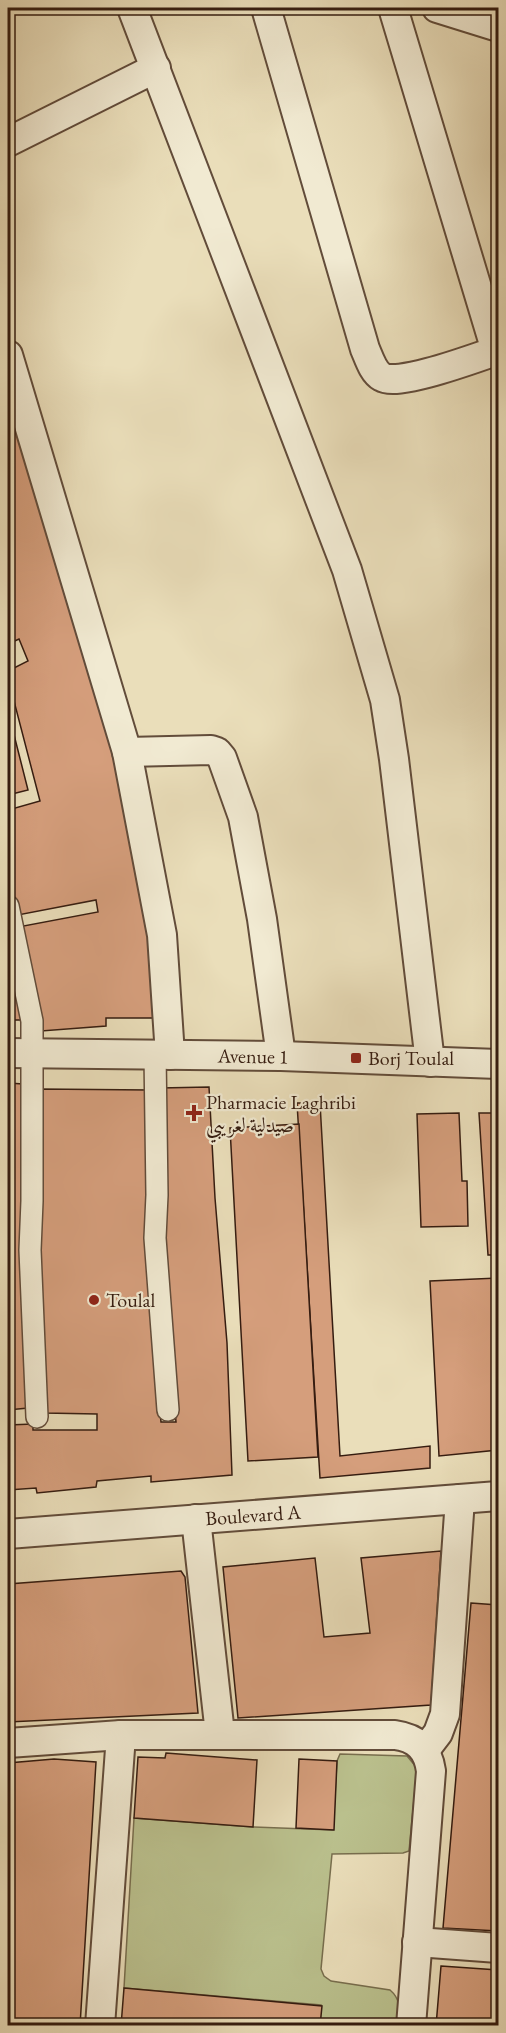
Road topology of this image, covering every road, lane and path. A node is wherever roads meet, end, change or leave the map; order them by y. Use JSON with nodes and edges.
{"nodes":[{"id":1,"x":132,"y":8,"type":"edge"},
{"id":2,"x":266,"y":8,"type":"edge"},
{"id":3,"x":393,"y":8,"type":"edge"},
{"id":4,"x":437,"y":8,"type":"edge"},
{"id":5,"x":498,"y":27,"type":"edge"},
{"id":6,"x":156,"y":68,"type":"junction"},
{"id":7,"x":8,"y":142,"type":"edge"},
{"id":8,"x":497,"y":351,"type":"edge"},
{"id":9,"x":8,"y":355,"type":"edge"},
{"id":10,"x":127,"y":752,"type":"junction"},
{"id":11,"x":8,"y":906,"type":"edge"},
{"id":12,"x":20,"y":1054,"type":"edge"},
{"id":13,"x":163,"y":1055,"type":"junction"},
{"id":14,"x":281,"y":1056,"type":"junction"},
{"id":15,"x":430,"y":1062,"type":"junction"},
{"id":16,"x":498,"y":1064,"type":"edge"},
{"id":17,"x":168,"y":1410,"type":"dead end"},
{"id":18,"x":37,"y":1417,"type":"dead end"},
{"id":19,"x":498,"y":1496,"type":"edge"},
{"id":20,"x":460,"y":1499,"type":"junction"},
{"id":21,"x":196,"y":1519,"type":"junction"},
{"id":22,"x":8,"y":1534,"type":"edge"},
{"id":23,"x":220,"y":1734,"type":"junction"},
{"id":24,"x":121,"y":1735,"type":"junction"},
{"id":25,"x":8,"y":1743,"type":"edge"},
{"id":26,"x":424,"y":1750,"type":"junction"},
{"id":27,"x":417,"y":1942,"type":"junction"},
{"id":28,"x":498,"y":1948,"type":"edge"},
{"id":29,"x":100,"y":2025,"type":"edge"},
{"id":30,"x":411,"y":2025,"type":"edge"}],
"edges":[{"from":1,"to":6,"type":"street"},
{"from":2,"to":8,"type":"street"},
{"from":3,"to":8,"type":"street"},
{"from":4,"to":5,"type":"street"},
{"from":6,"to":7,"type":"street"},
{"from":6,"to":15,"type":"street"},
{"from":9,"to":10,"type":"street"},
{"from":10,"to":13,"type":"street"},
{"from":10,"to":14,"type":"street"},
{"from":11,"to":12,"type":"street"},
{"from":12,"to":13,"type":"street","name":"Avenue 1"},
{"from":12,"to":18,"type":"street"},
{"from":13,"to":14,"type":"street","name":"Avenue 1"},
{"from":13,"to":17,"type":"street"},
{"from":14,"to":15,"type":"street","name":"Avenue 1"},
{"from":15,"to":16,"type":"street","name":"Avenue 1"},
{"from":19,"to":20,"type":"street","name":"Boulevard A"},
{"from":20,"to":21,"type":"street","name":"Boulevard A"},
{"from":20,"to":26,"type":"street"},
{"from":21,"to":22,"type":"street","name":"Boulevard A"},
{"from":21,"to":23,"type":"street"},
{"from":23,"to":24,"type":"street"},
{"from":23,"to":26,"type":"street"},
{"from":24,"to":25,"type":"street"},
{"from":24,"to":29,"type":"street"},
{"from":26,"to":27,"type":"street"},
{"from":27,"to":28,"type":"street"},
{"from":27,"to":30,"type":"street"}]}
